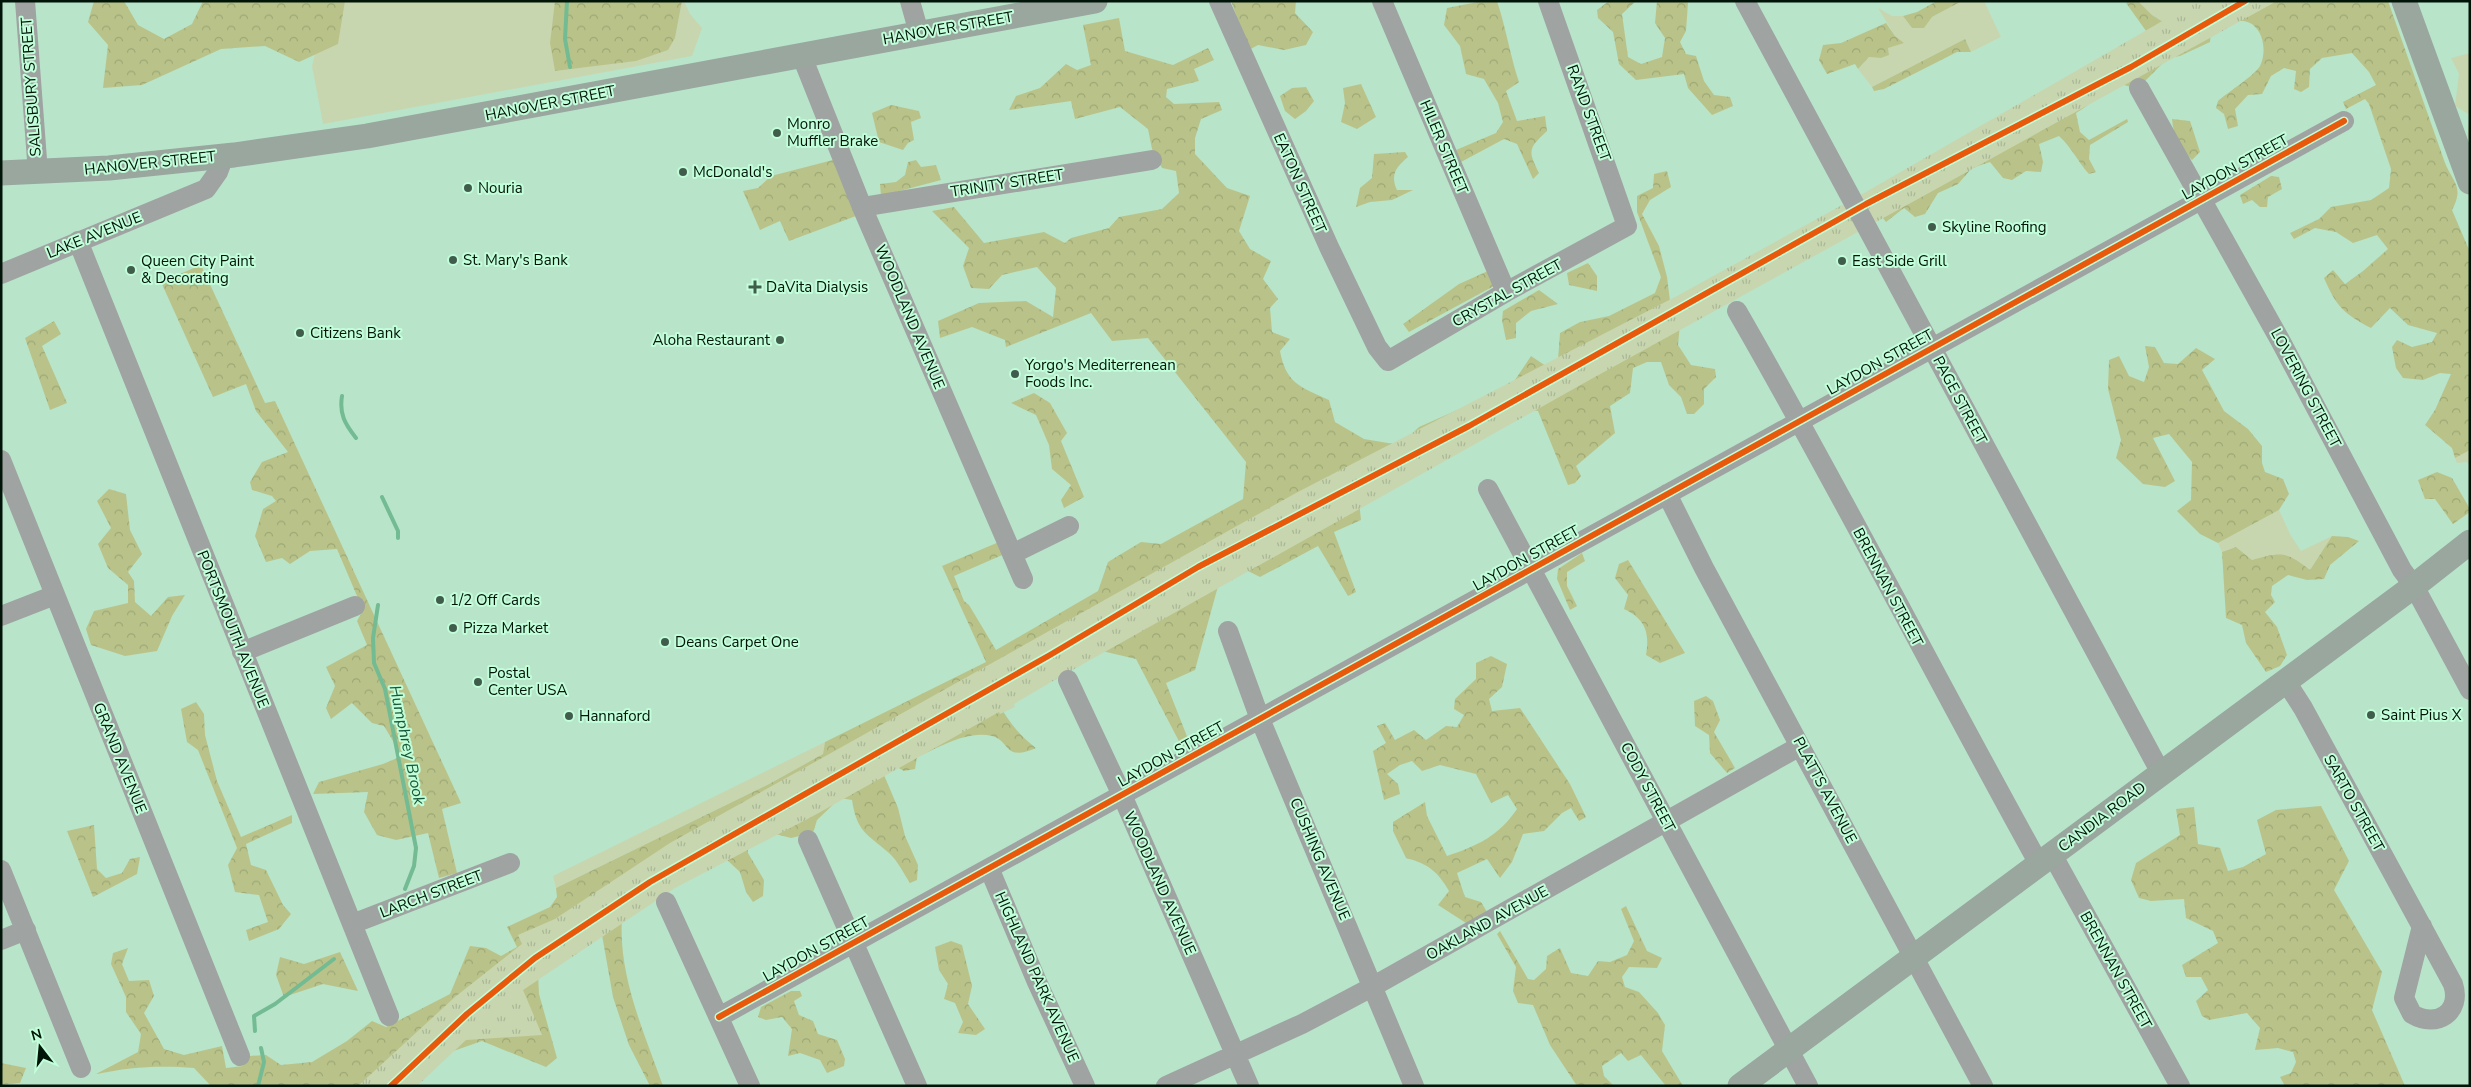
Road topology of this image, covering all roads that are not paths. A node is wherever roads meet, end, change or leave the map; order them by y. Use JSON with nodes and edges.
{"nodes":[{"id":1,"x":24,"y":1,"type":"edge"},
{"id":2,"x":910,"y":1,"type":"edge"},
{"id":3,"x":1095,"y":1,"type":"edge"},
{"id":4,"x":1218,"y":1,"type":"edge"},
{"id":5,"x":1382,"y":1,"type":"edge"},
{"id":6,"x":1548,"y":1,"type":"edge"},
{"id":7,"x":1745,"y":1,"type":"edge"},
{"id":8,"x":2404,"y":1,"type":"edge"},
{"id":9,"x":1067,"y":4,"type":"edge"},
{"id":10,"x":919,"y":33,"type":"junction"},
{"id":11,"x":801,"y":54,"type":"junction"},
{"id":12,"x":2139,"y":88,"type":"dead end"},
{"id":13,"x":2344,"y":121,"type":"dead end"},
{"id":14,"x":214,"y":157,"type":"junction"},
{"id":15,"x":1152,"y":160,"type":"dead end"},
{"id":16,"x":1,"y":173,"type":"edge"},
{"id":17,"x":38,"y":173,"type":"junction"},
{"id":18,"x":2470,"y":182,"type":"edge"},
{"id":19,"x":2200,"y":200,"type":"junction"},
{"id":20,"x":862,"y":207,"type":"junction"},
{"id":21,"x":1628,"y":226,"type":"joint"},
{"id":22,"x":78,"y":241,"type":"junction"},
{"id":23,"x":1,"y":274,"type":"edge"},
{"id":24,"x":1506,"y":292,"type":"junction"},
{"id":25,"x":1736,"y":311,"type":"dead end"},
{"id":26,"x":1932,"y":348,"type":"junction"},
{"id":27,"x":1388,"y":361,"type":"joint"},
{"id":28,"x":1800,"y":421,"type":"junction"},
{"id":29,"x":1,"y":460,"type":"edge"},
{"id":30,"x":1488,"y":488,"type":"dead end"},
{"id":31,"x":1667,"y":494,"type":"junction"},
{"id":32,"x":1069,"y":526,"type":"dead end"},
{"id":33,"x":2468,"y":545,"type":"edge"},
{"id":34,"x":1012,"y":554,"type":"junction"},
{"id":35,"x":1532,"y":569,"type":"junction"},
{"id":36,"x":1022,"y":579,"type":"dead end"},
{"id":37,"x":2414,"y":586,"type":"junction"},
{"id":38,"x":55,"y":595,"type":"junction"},
{"id":39,"x":355,"y":606,"type":"dead end"},
{"id":40,"x":1,"y":616,"type":"edge"},
{"id":41,"x":1228,"y":631,"type":"dead end"},
{"id":42,"x":242,"y":652,"type":"junction"},
{"id":43,"x":1068,"y":680,"type":"dead end"},
{"id":44,"x":2285,"y":680,"type":"junction"},
{"id":45,"x":2470,"y":690,"type":"edge"},
{"id":46,"x":1260,"y":719,"type":"junction"},
{"id":47,"x":1800,"y":746,"type":"junction"},
{"id":48,"x":2161,"y":773,"type":"junction"},
{"id":49,"x":1122,"y":795,"type":"junction"},
{"id":50,"x":1666,"y":822,"type":"junction"},
{"id":51,"x":808,"y":840,"type":"dead end"},
{"id":52,"x":2046,"y":859,"type":"junction"},
{"id":53,"x":510,"y":863,"type":"dead end"},
{"id":54,"x":989,"y":868,"type":"junction"},
{"id":55,"x":1,"y":870,"type":"edge"},
{"id":56,"x":666,"y":902,"type":"dead end"},
{"id":57,"x":352,"y":924,"type":"junction"},
{"id":58,"x":2422,"y":926,"type":"dead end"},
{"id":59,"x":26,"y":930,"type":"junction"},
{"id":60,"x":1,"y":940,"type":"edge"},
{"id":61,"x":853,"y":943,"type":"junction"},
{"id":62,"x":1914,"y":956,"type":"junction"},
{"id":63,"x":1372,"y":987,"type":"junction"},
{"id":64,"x":389,"y":1016,"type":"dead end"},
{"id":65,"x":720,"y":1017,"type":"junction"},
{"id":66,"x":1789,"y":1050,"type":"junction"},
{"id":67,"x":240,"y":1056,"type":"dead end"},
{"id":68,"x":1236,"y":1056,"type":"junction"},
{"id":69,"x":81,"y":1068,"type":"dead end"},
{"id":70,"x":750,"y":1086,"type":"edge"},
{"id":71,"x":917,"y":1086,"type":"edge"},
{"id":72,"x":1085,"y":1086,"type":"edge"},
{"id":73,"x":1166,"y":1086,"type":"edge"},
{"id":74,"x":1249,"y":1086,"type":"edge"},
{"id":75,"x":1414,"y":1086,"type":"edge"},
{"id":76,"x":1740,"y":1086,"type":"edge"},
{"id":77,"x":1808,"y":1086,"type":"edge"},
{"id":78,"x":1983,"y":1086,"type":"edge"},
{"id":79,"x":2180,"y":1086,"type":"edge"}],
"edges":[{"from":1,"to":17,"type":"street","name":"SALISBURY STREET"},
{"from":2,"to":10,"type":"street"},
{"from":3,"to":9,"type":"main road","name":"HANOVER STREET"},
{"from":4,"to":27,"type":"street","name":"EATON STREET"},
{"from":5,"to":24,"type":"street","name":"HILER STREET"},
{"from":6,"to":21,"type":"street","name":"RAND STREET"},
{"from":7,"to":26,"type":"street","name":"PAGE STREET"},
{"from":8,"to":18,"type":"main road"},
{"from":9,"to":10,"type":"main road","name":"HANOVER STREET"},
{"from":10,"to":11,"type":"main road","name":"HANOVER STREET"},
{"from":11,"to":14,"type":"main road","name":"HANOVER STREET"},
{"from":11,"to":20,"type":"street","name":"WOODLAND AVENUE"},
{"from":12,"to":19,"type":"street","name":"LOVERING STREET"},
{"from":13,"to":19,"type":"street","name":"LAYDON STREET"},
{"from":14,"to":17,"type":"main road","name":"HANOVER STREET"},
{"from":14,"to":22,"type":"street","name":"LAKE AVENUE"},
{"from":15,"to":20,"type":"street","name":"TRINITY STREET"},
{"from":16,"to":17,"type":"main road","name":"HANOVER STREET"},
{"from":19,"to":26,"type":"street","name":"LAYDON STREET"},
{"from":19,"to":37,"type":"street","name":"LOVERING STREET"},
{"from":20,"to":34,"type":"street","name":"WOODLAND AVENUE"},
{"from":21,"to":24,"type":"street","name":"CRYSTAL STREET"},
{"from":22,"to":23,"type":"street","name":"LAKE AVENUE"},
{"from":22,"to":42,"type":"street","name":"PORTSMOUTH AVENUE"},
{"from":24,"to":27,"type":"street","name":"CRYSTAL STREET"},
{"from":25,"to":28,"type":"street","name":"BRENNAN STREET"},
{"from":26,"to":28,"type":"street","name":"LAYDON STREET"},
{"from":26,"to":48,"type":"street","name":"PAGE STREET"},
{"from":28,"to":31,"type":"street","name":"LAYDON STREET"},
{"from":28,"to":52,"type":"street","name":"BRENNAN STREET"},
{"from":29,"to":38,"type":"street","name":"GRAND AVENUE"},
{"from":30,"to":35,"type":"street","name":"CODY STREET"},
{"from":31,"to":35,"type":"street","name":"LAYDON STREET"},
{"from":31,"to":47,"type":"street","name":"PLATTS AVENUE"},
{"from":32,"to":34,"type":"street"},
{"from":33,"to":37,"type":"main road","name":"CANDIA ROAD"},
{"from":34,"to":36,"type":"street","name":"WOODLAND AVENUE"},
{"from":35,"to":46,"type":"street","name":"LAYDON STREET"},
{"from":35,"to":50,"type":"street","name":"CODY STREET"},
{"from":37,"to":44,"type":"main road","name":"CANDIA ROAD"},
{"from":37,"to":45,"type":"street","name":"LOVERING STREET"},
{"from":38,"to":40,"type":"street"},
{"from":38,"to":67,"type":"street","name":"GRAND AVENUE"},
{"from":39,"to":42,"type":"street"},
{"from":41,"to":46,"type":"street","name":"CUSHING AVENUE"},
{"from":42,"to":57,"type":"street","name":"PORTSMOUTH AVENUE"},
{"from":43,"to":49,"type":"street","name":"WOODLAND AVENUE"},
{"from":44,"to":48,"type":"main road","name":"CANDIA ROAD"},
{"from":44,"to":58,"type":"street","name":"SARTO STREET"},
{"from":46,"to":49,"type":"street","name":"LAYDON STREET"},
{"from":46,"to":63,"type":"street","name":"CUSHING AVENUE"},
{"from":47,"to":50,"type":"street","name":"OAKLAND AVENUE"},
{"from":47,"to":62,"type":"street","name":"PLATTS AVENUE"},
{"from":48,"to":52,"type":"main road","name":"CANDIA ROAD"},
{"from":49,"to":54,"type":"street","name":"LAYDON STREET"},
{"from":49,"to":68,"type":"street","name":"WOODLAND AVENUE"},
{"from":50,"to":63,"type":"street","name":"OAKLAND AVENUE"},
{"from":50,"to":66,"type":"street","name":"CODY STREET"},
{"from":51,"to":61,"type":"street"},
{"from":52,"to":62,"type":"main road","name":"CANDIA ROAD"},
{"from":52,"to":79,"type":"street","name":"BRENNAN STREET"},
{"from":53,"to":57,"type":"street","name":"LARCH STREET"},
{"from":54,"to":61,"type":"street","name":"LAYDON STREET"},
{"from":54,"to":72,"type":"street","name":"HIGHLAND PARK AVENUE"},
{"from":55,"to":59,"type":"street"},
{"from":56,"to":65,"type":"street"},
{"from":57,"to":64,"type":"street","name":"PORTSMOUTH AVENUE"},
{"from":59,"to":60,"type":"street"},
{"from":59,"to":69,"type":"street"},
{"from":61,"to":65,"type":"street","name":"LAYDON STREET"},
{"from":61,"to":71,"type":"street"},
{"from":62,"to":66,"type":"main road","name":"CANDIA ROAD"},
{"from":62,"to":78,"type":"street","name":"PLATTS AVENUE"},
{"from":63,"to":68,"type":"street","name":"OAKLAND AVENUE"},
{"from":63,"to":75,"type":"street","name":"CUSHING AVENUE"},
{"from":65,"to":70,"type":"street"},
{"from":66,"to":76,"type":"main road","name":"CANDIA ROAD"},
{"from":66,"to":77,"type":"street","name":"CODY STREET"},
{"from":68,"to":73,"type":"street","name":"OAKLAND AVENUE"},
{"from":68,"to":74,"type":"street","name":"WOODLAND AVENUE"}]}
